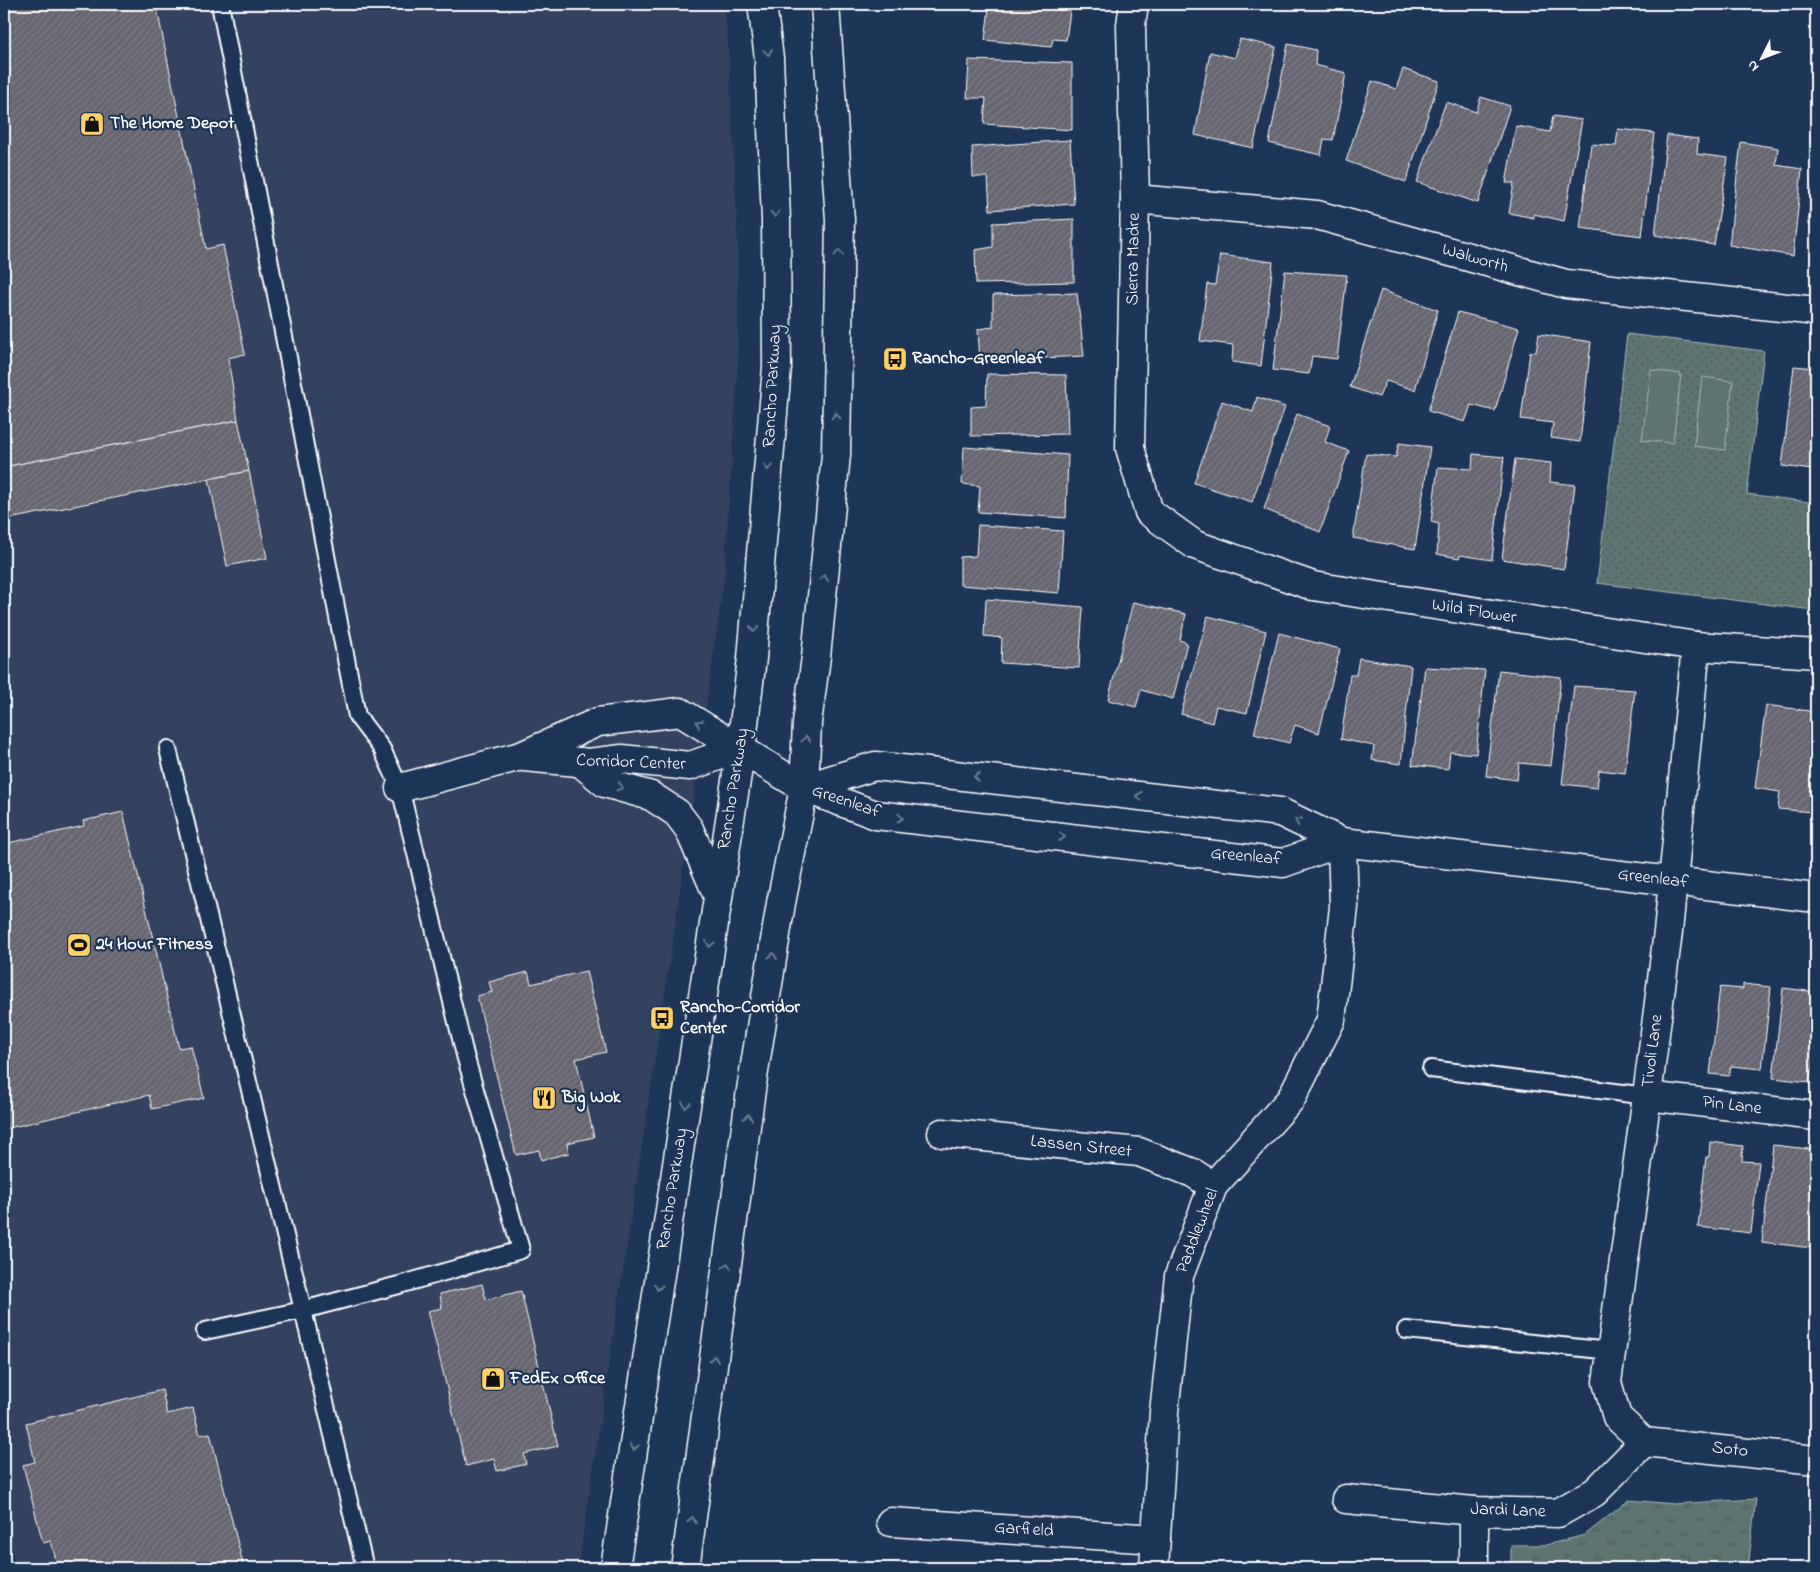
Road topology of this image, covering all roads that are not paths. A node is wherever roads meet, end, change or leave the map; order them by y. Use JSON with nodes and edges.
{"nodes":[{"id":1,"x":220,"y":4,"type":"edge"},
{"id":2,"x":762,"y":4,"type":"edge"},
{"id":3,"x":825,"y":4,"type":"edge"},
{"id":4,"x":1134,"y":4,"type":"edge"},
{"id":5,"x":1135,"y":199,"type":"junction"},
{"id":6,"x":1816,"y":312,"type":"edge"},
{"id":7,"x":1148,"y":512,"type":"joint"},
{"id":8,"x":1696,"y":646,"type":"junction"},
{"id":9,"x":1816,"y":654,"type":"edge"},
{"id":10,"x":168,"y":748,"type":"dead end"},
{"id":11,"x":741,"y":748,"type":"junction"},
{"id":12,"x":521,"y":756,"type":"junction"},
{"id":13,"x":580,"y":762,"type":"junction"},
{"id":14,"x":400,"y":788,"type":"junction"},
{"id":15,"x":804,"y":788,"type":"junction"},
{"id":16,"x":1342,"y":842,"type":"junction"},
{"id":17,"x":1673,"y":882,"type":"junction"},
{"id":18,"x":718,"y":896,"type":"junction"},
{"id":19,"x":1816,"y":898,"type":"edge"},
{"id":20,"x":1431,"y":1069,"type":"dead end"},
{"id":21,"x":1647,"y":1096,"type":"junction"},
{"id":22,"x":1816,"y":1116,"type":"edge"},
{"id":23,"x":942,"y":1133,"type":"dead end"},
{"id":24,"x":1213,"y":1186,"type":"junction"},
{"id":25,"x":303,"y":1310,"type":"junction"},
{"id":26,"x":1406,"y":1330,"type":"dead end"},
{"id":27,"x":205,"y":1331,"type":"dead end"},
{"id":28,"x":1611,"y":1351,"type":"junction"},
{"id":29,"x":1644,"y":1442,"type":"junction"},
{"id":30,"x":1816,"y":1460,"type":"edge"},
{"id":31,"x":1346,"y":1499,"type":"dead end"},
{"id":32,"x":1474,"y":1511,"type":"junction"},
{"id":33,"x":891,"y":1522,"type":"dead end"},
{"id":34,"x":1156,"y":1539,"type":"junction"},
{"id":35,"x":365,"y":1568,"type":"edge"},
{"id":36,"x":616,"y":1568,"type":"edge"},
{"id":37,"x":685,"y":1568,"type":"edge"},
{"id":38,"x":1154,"y":1568,"type":"edge"},
{"id":39,"x":1474,"y":1568,"type":"edge"}],
"edges":[{"from":1,"to":14,"type":"lane"},
{"from":2,"to":11,"type":"street","name":"Rancho Parkway","one_way":true},
{"from":15,"to":3,"type":"street","one_way":true},
{"from":4,"to":5,"type":"street","name":"Sierra Madre"},
{"from":5,"to":6,"type":"street","name":"Walworth"},
{"from":5,"to":7,"type":"street","name":"Sierra Madre"},
{"from":7,"to":8,"type":"street","name":"Wild Flower"},
{"from":8,"to":9,"type":"street","name":"Wild Flower"},
{"from":8,"to":17,"type":"street","name":"Tivoli Lane"},
{"from":10,"to":25,"type":"lane"},
{"from":11,"to":12,"type":"street","name":"Corridor Center","one_way":true},
{"from":11,"to":13,"type":"street","name":"Corridor Center"},
{"from":11,"to":15,"type":"street"},
{"from":11,"to":18,"type":"street","name":"Rancho Parkway"},
{"from":12,"to":13,"type":"street","name":"Corridor Center"},
{"from":12,"to":14,"type":"street","name":"Corridor Center"},
{"from":13,"to":18,"type":"street","one_way":true},
{"from":14,"to":25,"type":"lane"},
{"from":15,"to":16,"type":"street","name":"Greenleaf","one_way":true},
{"from":16,"to":15,"type":"street","name":"Greenleaf","one_way":true},
{"from":37,"to":15,"type":"street","one_way":true},
{"from":16,"to":17,"type":"street","name":"Greenleaf"},
{"from":16,"to":24,"type":"street","name":"Paddlewheel"},
{"from":17,"to":19,"type":"street","name":"Greenleaf"},
{"from":17,"to":21,"type":"street","name":"Tivoli Lane"},
{"from":18,"to":36,"type":"street","name":"Rancho Parkway","one_way":true},
{"from":20,"to":21,"type":"lane"},
{"from":21,"to":22,"type":"street","name":"Pin Lane"},
{"from":21,"to":28,"type":"street","name":"Tivoli Lane"},
{"from":23,"to":24,"type":"street","name":"Lassen Street"},
{"from":24,"to":34,"type":"street","name":"Paddlewheel"},
{"from":25,"to":27,"type":"lane"},
{"from":25,"to":35,"type":"lane"},
{"from":26,"to":28,"type":"lane"},
{"from":28,"to":29,"type":"street","name":"Tivoli Lane"},
{"from":29,"to":30,"type":"street","name":"Soto"},
{"from":29,"to":32,"type":"street","name":"Jardi Lane"},
{"from":31,"to":32,"type":"street","name":"Jardi Lane"},
{"from":32,"to":39,"type":"street"},
{"from":33,"to":34,"type":"street","name":"Garfield"},
{"from":34,"to":38,"type":"street","name":"Paddlewheel"}]}
